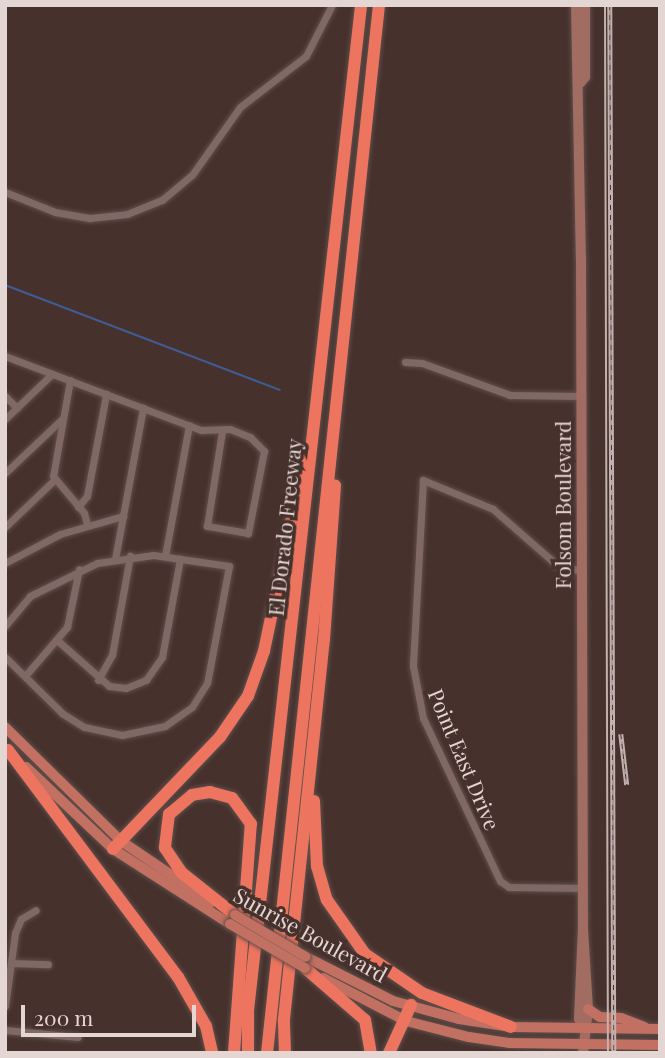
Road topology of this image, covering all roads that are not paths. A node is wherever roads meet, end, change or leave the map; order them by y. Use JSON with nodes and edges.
{"nodes":[{"id":1,"x":332,"y":5,"type":"edge"},
{"id":2,"x":361,"y":5,"type":"edge"},
{"id":3,"x":379,"y":5,"type":"edge"},
{"id":4,"x":576,"y":5,"type":"edge"},
{"id":5,"x":584,"y":5,"type":"edge"},
{"id":6,"x":580,"y":83,"type":"junction"},
{"id":7,"x":5,"y":192,"type":"edge"},
{"id":8,"x":5,"y":356,"type":"edge"},
{"id":9,"x":405,"y":362,"type":"dead end"},
{"id":10,"x":52,"y":374,"type":"junction"},
{"id":11,"x":69,"y":380,"type":"junction"},
{"id":12,"x":106,"y":394,"type":"junction"},
{"id":13,"x":5,"y":396,"type":"edge"},
{"id":14,"x":581,"y":396,"type":"junction"},
{"id":15,"x":17,"y":408,"type":"junction"},
{"id":16,"x":143,"y":408,"type":"junction"},
{"id":17,"x":63,"y":418,"type":"junction"},
{"id":18,"x":5,"y":419,"type":"edge"},
{"id":19,"x":189,"y":425,"type":"junction"},
{"id":20,"x":222,"y":431,"type":"junction"},
{"id":21,"x":311,"y":442,"type":"junction"},
{"id":22,"x":331,"y":451,"type":"junction"},
{"id":23,"x":5,"y":473,"type":"edge"},
{"id":24,"x":54,"y":480,"type":"junction"},
{"id":25,"x":78,"y":507,"type":"junction"},
{"id":26,"x":123,"y":516,"type":"junction"},
{"id":27,"x":87,"y":524,"type":"junction"},
{"id":28,"x":5,"y":527,"type":"edge"},
{"id":29,"x":130,"y":556,"type":"junction"},
{"id":30,"x":165,"y":556,"type":"junction"},
{"id":31,"x":115,"y":559,"type":"junction"},
{"id":32,"x":180,"y":559,"type":"junction"},
{"id":33,"x":5,"y":563,"type":"edge"},
{"id":34,"x":79,"y":569,"type":"junction"},
{"id":35,"x":582,"y":571,"type":"junction"},
{"id":36,"x":5,"y":607,"type":"edge"},
{"id":37,"x":12,"y":614,"type":"junction"},
{"id":38,"x":5,"y":626,"type":"edge"},
{"id":39,"x":58,"y":641,"type":"junction"},
{"id":40,"x":5,"y":657,"type":"edge"},
{"id":41,"x":25,"y":676,"type":"junction"},
{"id":42,"x":98,"y":680,"type":"junction"},
{"id":43,"x":316,"y":713,"type":"junction"},
{"id":44,"x":5,"y":727,"type":"edge"},
{"id":45,"x":7,"y":748,"type":"edge"},
{"id":46,"x":117,"y":845,"type":"junction"},
{"id":47,"x":582,"y":888,"type":"junction"},
{"id":48,"x":36,"y":910,"type":"dead end"},
{"id":49,"x":233,"y":920,"type":"junction"},
{"id":50,"x":583,"y":927,"type":"junction"},
{"id":51,"x":306,"y":962,"type":"junction"},
{"id":52,"x":11,"y":963,"type":"junction"},
{"id":53,"x":48,"y":964,"type":"dead end"},
{"id":54,"x":411,"y":1005,"type":"junction"},
{"id":55,"x":5,"y":1006,"type":"edge"},
{"id":56,"x":588,"y":1009,"type":"junction"},
{"id":57,"x":406,"y":1021,"type":"junction"},
{"id":58,"x":511,"y":1027,"type":"junction"},
{"id":59,"x":583,"y":1029,"type":"junction"},
{"id":60,"x":646,"y":1029,"type":"junction"},
{"id":61,"x":660,"y":1029,"type":"edge"},
{"id":62,"x":5,"y":1030,"type":"edge"},
{"id":63,"x":78,"y":1037,"type":"dead end"},
{"id":64,"x":537,"y":1044,"type":"junction"},
{"id":65,"x":660,"y":1045,"type":"edge"},
{"id":66,"x":583,"y":1049,"type":"edge"},
{"id":67,"x":212,"y":1053,"type":"edge"},
{"id":68,"x":234,"y":1053,"type":"edge"},
{"id":69,"x":247,"y":1053,"type":"edge"},
{"id":70,"x":267,"y":1053,"type":"edge"},
{"id":71,"x":285,"y":1053,"type":"edge"},
{"id":72,"x":371,"y":1053,"type":"edge"},
{"id":73,"x":389,"y":1053,"type":"edge"},
{"id":74,"x":559,"y":1053,"type":"edge"}],
"edges":[{"from":1,"to":7,"type":"street"},
{"from":2,"to":21,"type":"highway","name":"El Dorado Freeway"},
{"from":3,"to":22,"type":"highway","name":"El Dorado Freeway"},
{"from":4,"to":6,"type":"main road","name":"Folsom Boulevard"},
{"from":5,"to":6,"type":"main road","name":"Folsom Boulevard"},
{"from":6,"to":14,"type":"main road","name":"Folsom Boulevard"},
{"from":8,"to":10,"type":"street"},
{"from":9,"to":14,"type":"street"},
{"from":10,"to":11,"type":"street"},
{"from":10,"to":15,"type":"street"},
{"from":11,"to":12,"type":"street"},
{"from":11,"to":17,"type":"street"},
{"from":12,"to":16,"type":"street"},
{"from":12,"to":25,"type":"street"},
{"from":13,"to":15,"type":"street"},
{"from":14,"to":35,"type":"main road","name":"Folsom Boulevard"},
{"from":15,"to":18,"type":"street"},
{"from":16,"to":19,"type":"street"},
{"from":16,"to":26,"type":"street"},
{"from":17,"to":23,"type":"street"},
{"from":17,"to":24,"type":"street"},
{"from":19,"to":20,"type":"street"},
{"from":19,"to":30,"type":"street"},
{"from":20,"to":20,"type":"street"},
{"from":21,"to":46,"type":"highway"},
{"from":21,"to":69,"type":"highway","name":"El Dorado Freeway"},
{"from":22,"to":43,"type":"highway"},
{"from":22,"to":70,"type":"highway","name":"El Dorado Freeway"},
{"from":24,"to":25,"type":"street"},
{"from":24,"to":28,"type":"street"},
{"from":25,"to":27,"type":"street"},
{"from":26,"to":27,"type":"street"},
{"from":26,"to":31,"type":"street"},
{"from":27,"to":33,"type":"street"},
{"from":29,"to":30,"type":"street"},
{"from":29,"to":31,"type":"street"},
{"from":29,"to":42,"type":"street"},
{"from":30,"to":32,"type":"street"},
{"from":31,"to":34,"type":"street"},
{"from":32,"to":41,"type":"street"},
{"from":32,"to":42,"type":"street"},
{"from":34,"to":37,"type":"street"},
{"from":34,"to":39,"type":"street"},
{"from":35,"to":47,"type":"main road","name":"Folsom Boulevard"},
{"from":35,"to":47,"type":"street","name":"Point East Drive"},
{"from":36,"to":37,"type":"street"},
{"from":37,"to":38,"type":"street"},
{"from":39,"to":41,"type":"street"},
{"from":39,"to":42,"type":"street"},
{"from":40,"to":41,"type":"street"},
{"from":43,"to":58,"type":"highway"},
{"from":43,"to":71,"type":"highway"},
{"from":44,"to":46,"type":"main road","name":"Sunrise Boulevard"},
{"from":45,"to":46,"type":"main road","name":"Sunrise Boulevard"},
{"from":45,"to":67,"type":"highway"},
{"from":46,"to":49,"type":"main road","name":"Sunrise Boulevard"},
{"from":47,"to":50,"type":"main road","name":"Folsom Boulevard"},
{"from":48,"to":52,"type":"street"},
{"from":49,"to":51,"type":"main road","name":"Sunrise Boulevard","bridge":true},
{"from":49,"to":68,"type":"highway"},
{"from":50,"to":56,"type":"main road","name":"Folsom Boulevard"},
{"from":50,"to":59,"type":"main road","name":"Folsom Boulevard"},
{"from":51,"to":54,"type":"main road","name":"Sunrise Boulevard"},
{"from":51,"to":57,"type":"main road","name":"Sunrise Boulevard"},
{"from":51,"to":72,"type":"highway"},
{"from":52,"to":53,"type":"street"},
{"from":52,"to":55,"type":"street"},
{"from":54,"to":57,"type":"highway"},
{"from":54,"to":58,"type":"main road","name":"Sunrise Boulevard"},
{"from":56,"to":59,"type":"main road","name":"Folsom Boulevard"},
{"from":56,"to":60,"type":"main road"},
{"from":57,"to":64,"type":"main road","name":"Sunrise Boulevard"},
{"from":57,"to":73,"type":"highway"},
{"from":58,"to":59,"type":"main road","name":"Sunrise Boulevard"},
{"from":59,"to":60,"type":"main road","name":"Sunrise Boulevard"},
{"from":59,"to":66,"type":"main road","name":"Folsom Boulevard"},
{"from":60,"to":61,"type":"main road","name":"Sunrise Boulevard"},
{"from":62,"to":63,"type":"street"},
{"from":64,"to":66,"type":"main road","name":"Sunrise Boulevard"},
{"from":64,"to":74,"type":"main road"},
{"from":65,"to":66,"type":"main road","name":"Sunrise Boulevard"}]}
